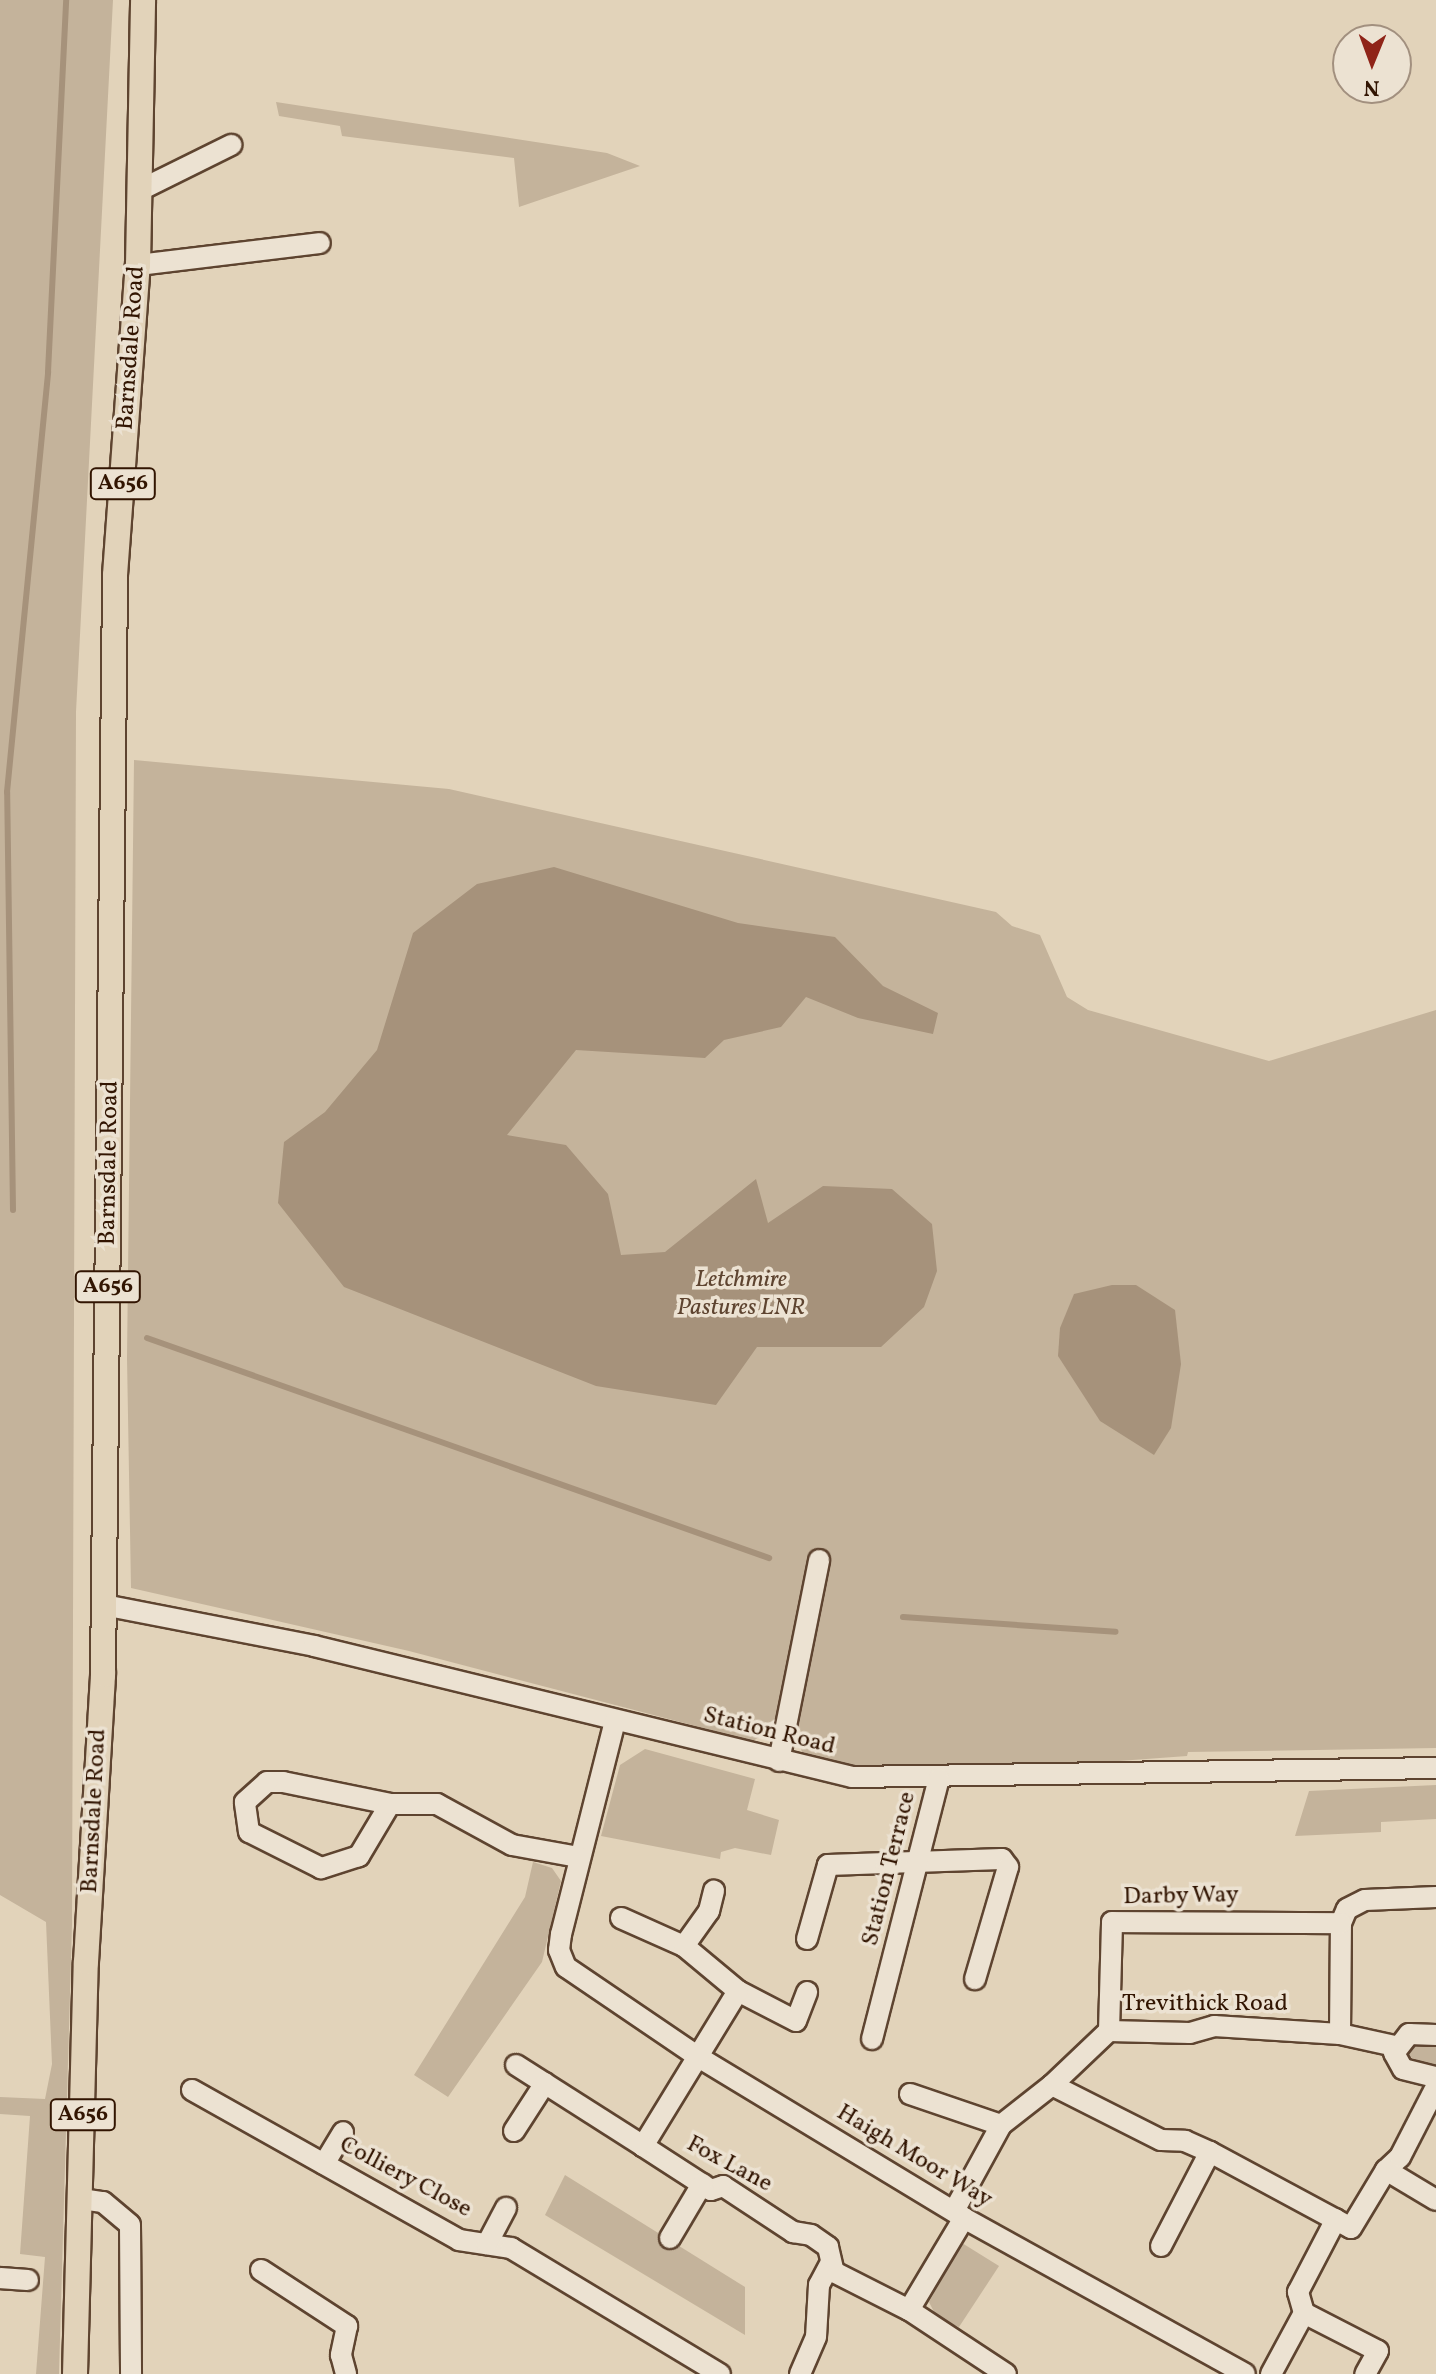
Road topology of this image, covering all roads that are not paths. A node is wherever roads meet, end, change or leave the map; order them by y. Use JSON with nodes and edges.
{"nodes":[{"id":1,"x":143,"y":0,"type":"edge"},
{"id":2,"x":231,"y":145,"type":"dead end"},
{"id":3,"x":140,"y":190,"type":"junction"},
{"id":4,"x":320,"y":243,"type":"dead end"},
{"id":5,"x":138,"y":265,"type":"junction"},
{"id":6,"x":819,"y":1560,"type":"dead end"},
{"id":7,"x":104,"y":1605,"type":"junction"},
{"id":8,"x":615,"y":1721,"type":"junction"},
{"id":9,"x":779,"y":1761,"type":"junction"},
{"id":10,"x":1436,"y":1768,"type":"edge"},
{"id":11,"x":939,"y":1778,"type":"junction"},
{"id":12,"x":390,"y":1804,"type":"junction"},
{"id":13,"x":579,"y":1857,"type":"junction"},
{"id":14,"x":920,"y":1861,"type":"junction"},
{"id":15,"x":714,"y":1891,"type":"dead end"},
{"id":16,"x":1436,"y":1897,"type":"edge"},
{"id":17,"x":621,"y":1918,"type":"dead end"},
{"id":18,"x":1341,"y":1923,"type":"junction"},
{"id":19,"x":807,"y":1939,"type":"dead end"},
{"id":20,"x":684,"y":1946,"type":"junction"},
{"id":21,"x":975,"y":1979,"type":"dead end"},
{"id":22,"x":738,"y":1991,"type":"junction"},
{"id":23,"x":807,"y":1992,"type":"dead end"},
{"id":24,"x":1109,"y":2031,"type":"junction"},
{"id":25,"x":1340,"y":2034,"type":"junction"},
{"id":26,"x":1436,"y":2035,"type":"edge"},
{"id":27,"x":872,"y":2039,"type":"dead end"},
{"id":28,"x":1395,"y":2046,"type":"junction"},
{"id":29,"x":700,"y":2058,"type":"junction"},
{"id":30,"x":516,"y":2065,"type":"dead end"},
{"id":31,"x":1436,"y":2077,"type":"edge"},
{"id":32,"x":545,"y":2083,"type":"junction"},
{"id":33,"x":1052,"y":2085,"type":"junction"},
{"id":34,"x":1436,"y":2087,"type":"edge"},
{"id":35,"x":192,"y":2090,"type":"dead end"},
{"id":36,"x":910,"y":2094,"type":"dead end"},
{"id":37,"x":1001,"y":2125,"type":"junction"},
{"id":38,"x":514,"y":2131,"type":"dead end"},
{"id":39,"x":343,"y":2132,"type":"dead end"},
{"id":40,"x":643,"y":2146,"type":"junction"},
{"id":41,"x":1210,"y":2152,"type":"junction"},
{"id":42,"x":324,"y":2164,"type":"junction"},
{"id":43,"x":1386,"y":2170,"type":"junction"},
{"id":44,"x":702,"y":2184,"type":"junction"},
{"id":45,"x":81,"y":2199,"type":"junction"},
{"id":46,"x":1436,"y":2200,"type":"edge"},
{"id":47,"x":506,"y":2208,"type":"dead end"},
{"id":48,"x":959,"y":2215,"type":"junction"},
{"id":49,"x":1344,"y":2223,"type":"junction"},
{"id":50,"x":670,"y":2238,"type":"dead end"},
{"id":51,"x":487,"y":2244,"type":"junction"},
{"id":52,"x":1161,"y":2246,"type":"dead end"},
{"id":53,"x":830,"y":2264,"type":"junction"},
{"id":54,"x":261,"y":2270,"type":"dead end"},
{"id":55,"x":0,"y":2278,"type":"edge"},
{"id":56,"x":28,"y":2280,"type":"dead end"},
{"id":57,"x":909,"y":2310,"type":"junction"},
{"id":58,"x":1304,"y":2313,"type":"junction"},
{"id":59,"x":804,"y":2368,"type":"edge"},
{"id":60,"x":1004,"y":2373,"type":"edge"},
{"id":61,"x":75,"y":2374,"type":"edge"},
{"id":62,"x":131,"y":2374,"type":"edge"},
{"id":63,"x":346,"y":2374,"type":"edge"},
{"id":64,"x":720,"y":2374,"type":"edge"},
{"id":65,"x":1245,"y":2374,"type":"edge"},
{"id":66,"x":1271,"y":2374,"type":"edge"},
{"id":67,"x":1365,"y":2374,"type":"edge"}],
"edges":[{"from":1,"to":3,"type":"main road","name":"Barnsdale Road","number":"A656"},
{"from":2,"to":3,"type":"street"},
{"from":3,"to":5,"type":"main road","name":"Barnsdale Road","number":"A656"},
{"from":4,"to":5,"type":"street"},
{"from":5,"to":7,"type":"main road","name":"Barnsdale Road","number":"A656"},
{"from":6,"to":9,"type":"street"},
{"from":7,"to":8,"type":"street","name":"Station Road"},
{"from":7,"to":45,"type":"main road","name":"Barnsdale Road","number":"A656"},
{"from":8,"to":9,"type":"street","name":"Station Road"},
{"from":8,"to":13,"type":"street"},
{"from":9,"to":11,"type":"street","name":"Station Road"},
{"from":10,"to":11,"type":"street","name":"Station Road"},
{"from":11,"to":14,"type":"street","name":"Station Terrace"},
{"from":12,"to":12,"type":"street"},
{"from":12,"to":13,"type":"street"},
{"from":13,"to":29,"type":"street","name":"Haigh Moor Way"},
{"from":14,"to":19,"type":"street"},
{"from":14,"to":21,"type":"street"},
{"from":14,"to":27,"type":"street","name":"Station Terrace"},
{"from":15,"to":20,"type":"street"},
{"from":16,"to":18,"type":"street"},
{"from":17,"to":20,"type":"street"},
{"from":18,"to":24,"type":"street","name":"Darby Way"},
{"from":18,"to":25,"type":"street"},
{"from":20,"to":22,"type":"street"},
{"from":22,"to":23,"type":"street"},
{"from":22,"to":29,"type":"street","name":"Fox Lane"},
{"from":24,"to":25,"type":"street","name":"Trevithick Road"},
{"from":24,"to":33,"type":"street"},
{"from":25,"to":28,"type":"street","name":"Trevithick Road"},
{"from":26,"to":28,"type":"street"},
{"from":28,"to":31,"type":"street"},
{"from":29,"to":40,"type":"street","name":"Fox Lane"},
{"from":29,"to":48,"type":"street","name":"Haigh Moor Way"},
{"from":30,"to":32,"type":"street"},
{"from":32,"to":38,"type":"street"},
{"from":32,"to":40,"type":"street"},
{"from":33,"to":37,"type":"street"},
{"from":33,"to":41,"type":"street"},
{"from":34,"to":43,"type":"street"},
{"from":35,"to":42,"type":"street","name":"Colliery Close"},
{"from":36,"to":37,"type":"street"},
{"from":37,"to":48,"type":"street"},
{"from":39,"to":42,"type":"street"},
{"from":40,"to":44,"type":"street","name":"Fox Lane"},
{"from":41,"to":49,"type":"street"},
{"from":41,"to":52,"type":"street"},
{"from":42,"to":51,"type":"street","name":"Colliery Close"},
{"from":43,"to":46,"type":"street"},
{"from":43,"to":49,"type":"street"},
{"from":44,"to":50,"type":"street"},
{"from":44,"to":53,"type":"street","name":"Fox Lane"},
{"from":45,"to":61,"type":"main road","name":"Barnsdale Road","number":"A656"},
{"from":45,"to":62,"type":"street"},
{"from":47,"to":51,"type":"street"},
{"from":48,"to":57,"type":"street"},
{"from":48,"to":65,"type":"street","name":"Haigh Moor Way"},
{"from":49,"to":58,"type":"street"},
{"from":51,"to":64,"type":"street","name":"Colliery Close"},
{"from":53,"to":57,"type":"street","name":"Fox Lane"},
{"from":53,"to":59,"type":"street"},
{"from":54,"to":63,"type":"street"},
{"from":55,"to":56,"type":"street"},
{"from":57,"to":60,"type":"street","name":"Fox Lane"},
{"from":58,"to":66,"type":"street"},
{"from":58,"to":67,"type":"street"}]}
